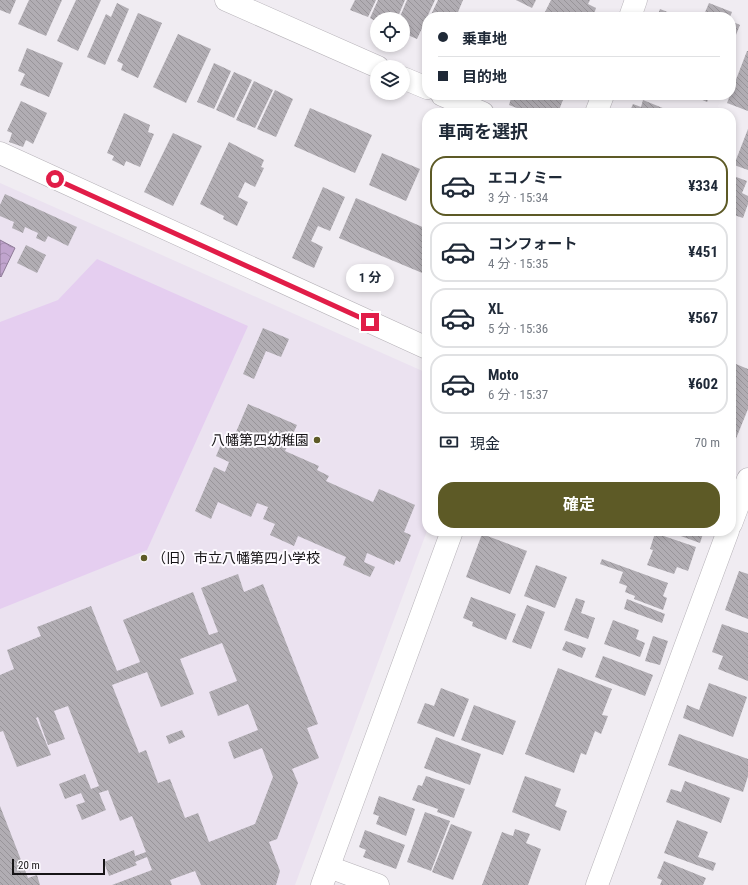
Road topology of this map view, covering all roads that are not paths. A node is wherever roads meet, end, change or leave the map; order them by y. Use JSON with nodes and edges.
{"nodes":[{"id":1,"x":226,"y":0,"type":"edge"},
{"id":2,"x":636,"y":0,"type":"edge"},
{"id":3,"x":632,"y":12,"type":"edge"},
{"id":4,"x":370,"y":63,"type":"edge"},
{"id":5,"x":410,"y":81,"type":"edge"},
{"id":6,"x":422,"y":86,"type":"edge"},
{"id":7,"x":453,"y":100,"type":"edge"},
{"id":8,"x":472,"y":108,"type":"edge"},
{"id":9,"x":0,"y":153,"type":"edge"},
{"id":10,"x":422,"y":346,"type":"edge"},
{"id":11,"x":748,"y":479,"type":"edge"},
{"id":12,"x":740,"y":499,"type":"edge"},
{"id":13,"x":736,"y":510,"type":"edge"},
{"id":14,"x":450,"y":536,"type":"edge"},
{"id":15,"x":726,"y":536,"type":"edge"},
{"id":16,"x":326,"y":876,"type":"edge"},
{"id":17,"x":378,"y":885,"type":"edge"},
{"id":18,"x":597,"y":885,"type":"edge"}],
"edges":[{"from":1,"to":4,"type":"street"},
{"from":2,"to":3,"type":"street"},
{"from":5,"to":6,"type":"street"},
{"from":7,"to":8,"type":"street"},
{"from":9,"to":10,"type":"street"},
{"from":11,"to":12,"type":"street"},
{"from":12,"to":13,"type":"street"},
{"from":14,"to":16,"type":"street"},
{"from":15,"to":18,"type":"street"},
{"from":16,"to":17,"type":"street"}]}
